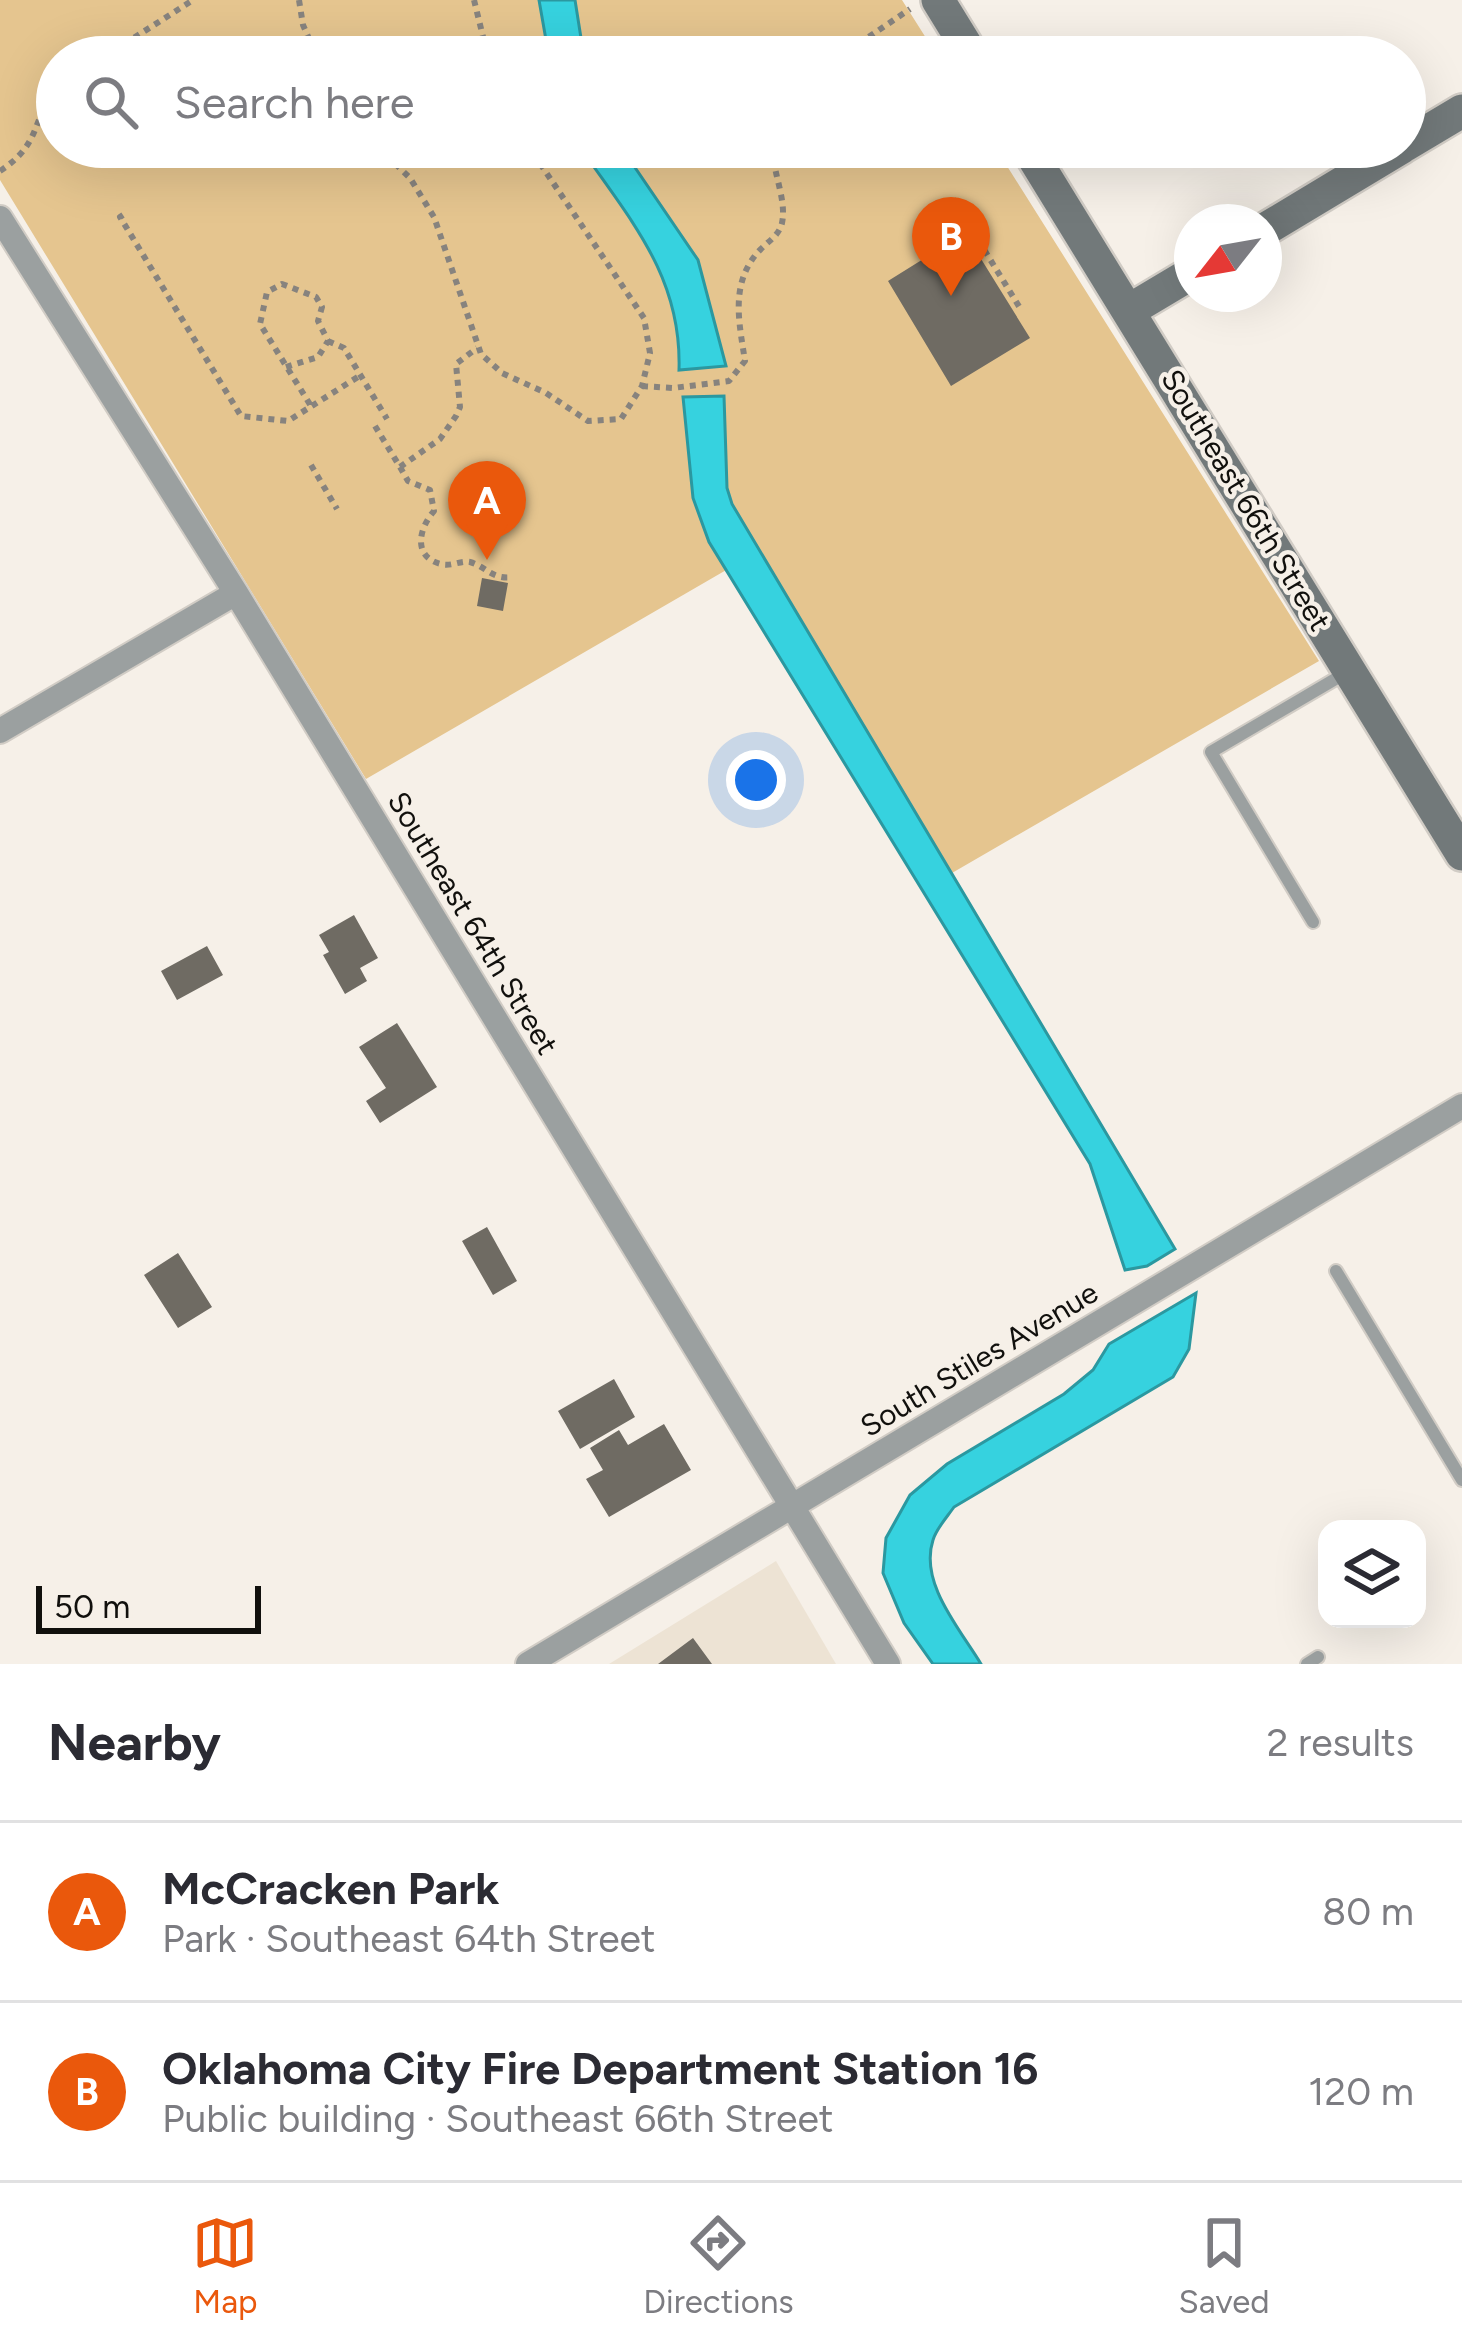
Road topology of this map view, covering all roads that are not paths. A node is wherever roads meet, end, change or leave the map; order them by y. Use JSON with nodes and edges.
{"nodes":[{"id":1,"x":938,"y":0,"type":"edge"},
{"id":2,"x":960,"y":36,"type":"edge"},
{"id":3,"x":1462,"y":111,"type":"edge"},
{"id":4,"x":1426,"y":132,"type":"edge"},
{"id":5,"x":1040,"y":168,"type":"edge"},
{"id":6,"x":1367,"y":168,"type":"edge"},
{"id":7,"x":1282,"y":219,"type":"edge"},
{"id":8,"x":1,"y":220,"type":"edge"},
{"id":9,"x":1174,"y":284,"type":"edge"},
{"id":10,"x":1130,"y":310,"type":"junction"},
{"id":11,"x":236,"y":592,"type":"junction"},
{"id":12,"x":1350,"y":671,"type":"junction"},
{"id":13,"x":0,"y":731,"type":"edge"},
{"id":14,"x":1462,"y":854,"type":"edge"},
{"id":15,"x":1313,"y":922,"type":"dead end"},
{"id":16,"x":1462,"y":1106,"type":"edge"},
{"id":17,"x":1336,"y":1271,"type":"dead end"},
{"id":18,"x":1462,"y":1480,"type":"edge"},
{"id":19,"x":792,"y":1507,"type":"junction"},
{"id":20,"x":528,"y":1664,"type":"edge"},
{"id":21,"x":888,"y":1664,"type":"edge"}],
"edges":[{"from":1,"to":2,"type":"street"},
{"from":3,"to":4,"type":"street"},
{"from":5,"to":10,"type":"street","name":"Southeast 66th Street"},
{"from":6,"to":7,"type":"street"},
{"from":8,"to":11,"type":"street","name":"Southeast 64th Street"},
{"from":9,"to":10,"type":"street"},
{"from":10,"to":12,"type":"street","name":"Southeast 66th Street"},
{"from":11,"to":13,"type":"street"},
{"from":11,"to":19,"type":"street","name":"Southeast 64th Street"},
{"from":12,"to":14,"type":"street","name":"Southeast 66th Street"},
{"from":12,"to":15,"type":"lane"},
{"from":16,"to":19,"type":"street","name":"South Stiles Avenue"},
{"from":17,"to":18,"type":"lane"},
{"from":19,"to":20,"type":"street","name":"South Stiles Avenue"},
{"from":19,"to":21,"type":"street","name":"Southeast 64th Street"}]}
